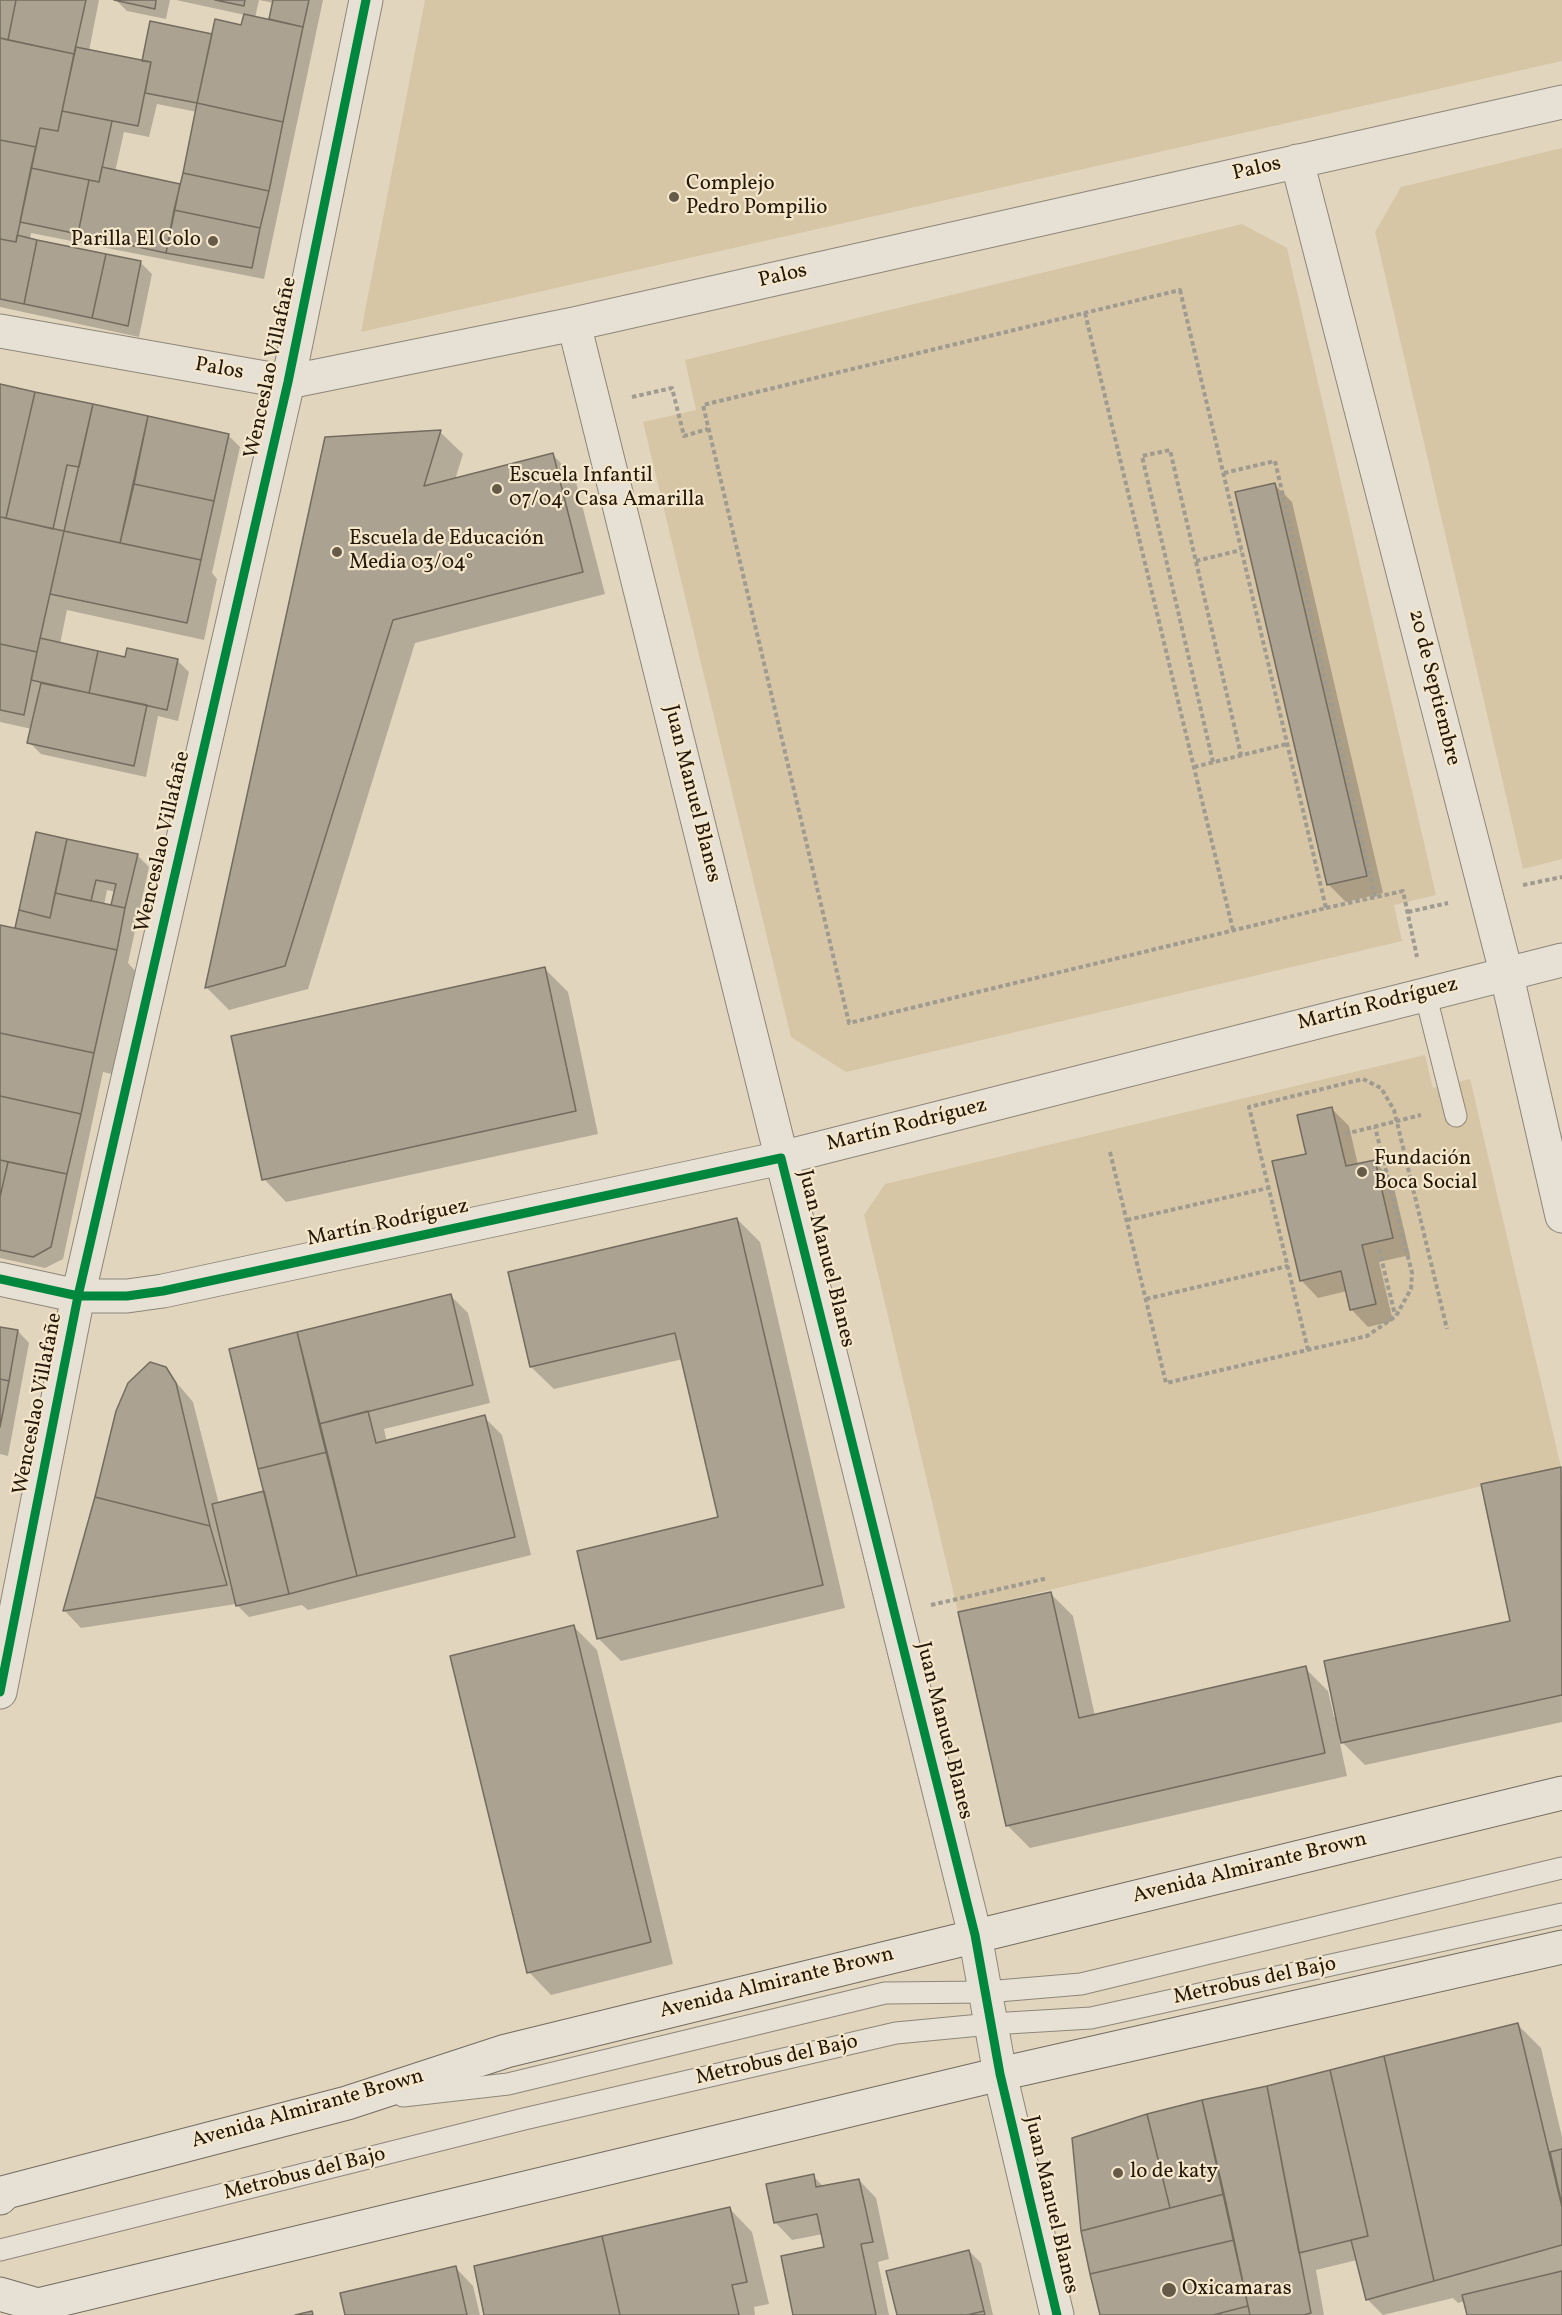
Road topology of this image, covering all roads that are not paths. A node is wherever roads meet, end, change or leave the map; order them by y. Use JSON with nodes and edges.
{"nodes":[{"id":1,"x":366,"y":0,"type":"edge"},
{"id":2,"x":1562,"y":102,"type":"edge"},
{"id":3,"x":1297,"y":161,"type":"junction"},
{"id":4,"x":573,"y":324,"type":"junction"},
{"id":5,"x":0,"y":331,"type":"edge"},
{"id":6,"x":288,"y":382,"type":"junction"},
{"id":7,"x":1562,"y":960,"type":"edge"},
{"id":8,"x":1506,"y":972,"type":"junction"},
{"id":9,"x":1425,"y":993,"type":"junction"},
{"id":10,"x":1455,"y":1111,"type":"road end"},
{"id":11,"x":781,"y":1158,"type":"junction"},
{"id":12,"x":1562,"y":1216,"type":"edge"},
{"id":13,"x":0,"y":1279,"type":"edge"},
{"id":14,"x":78,"y":1296,"type":"junction"},
{"id":15,"x":0,"y":1692,"type":"edge"},
{"id":16,"x":1562,"y":1793,"type":"edge"},
{"id":17,"x":1562,"y":1868,"type":"edge"},
{"id":18,"x":1562,"y":1914,"type":"edge"},
{"id":19,"x":975,"y":1935,"type":"junction"},
{"id":20,"x":1562,"y":1947,"type":"edge"},
{"id":21,"x":988,"y":2008,"type":"junction"},
{"id":22,"x":1000,"y":2074,"type":"junction"},
{"id":23,"x":347,"y":2103,"type":"junction"},
{"id":24,"x":0,"y":2198,"type":"edge"},
{"id":25,"x":0,"y":2250,"type":"edge"},
{"id":26,"x":0,"y":2294,"type":"edge"},
{"id":27,"x":1057,"y":2315,"type":"edge"}],
"edges":[{"from":1,"to":6,"type":"street","name":"Wenceslao Villafañe"},
{"from":2,"to":3,"type":"street","name":"Palos"},
{"from":3,"to":4,"type":"street","name":"Palos"},
{"from":3,"to":8,"type":"street","name":"20 de Septiembre"},
{"from":4,"to":6,"type":"street","name":"Palos"},
{"from":4,"to":11,"type":"street","name":"Juan Manuel Blanes"},
{"from":5,"to":6,"type":"street","name":"Palos"},
{"from":6,"to":14,"type":"street","name":"Wenceslao Villafañe"},
{"from":7,"to":8,"type":"street","name":"Martín Rodríguez"},
{"from":8,"to":9,"type":"street","name":"Martín Rodríguez"},
{"from":8,"to":12,"type":"street","name":"20 de Septiembre"},
{"from":9,"to":10,"type":"lane"},
{"from":9,"to":11,"type":"street","name":"Martín Rodríguez"},
{"from":11,"to":14,"type":"street","name":"Martín Rodríguez"},
{"from":11,"to":19,"type":"street","name":"Juan Manuel Blanes"},
{"from":13,"to":14,"type":"street","name":"Martín Rodríguez"},
{"from":14,"to":15,"type":"street","name":"Wenceslao Villafañe"},
{"from":16,"to":19,"type":"street","name":"Avenida Almirante Brown"},
{"from":17,"to":21,"type":"lane","name":"Metrobus del Bajo"},
{"from":18,"to":21,"type":"lane","name":"Metrobus del Bajo"},
{"from":19,"to":21,"type":"street","name":"Juan Manuel Blanes"},
{"from":19,"to":23,"type":"street","name":"Avenida Almirante Brown"},
{"from":20,"to":22,"type":"street"},
{"from":21,"to":22,"type":"street","name":"Juan Manuel Blanes"},
{"from":21,"to":23,"type":"lane","name":"Metrobus del Bajo"},
{"from":21,"to":25,"type":"lane","name":"Metrobus del Bajo"},
{"from":22,"to":26,"type":"street"},
{"from":22,"to":27,"type":"street","name":"Juan Manuel Blanes"},
{"from":23,"to":24,"type":"street","name":"Avenida Almirante Brown"}]}
